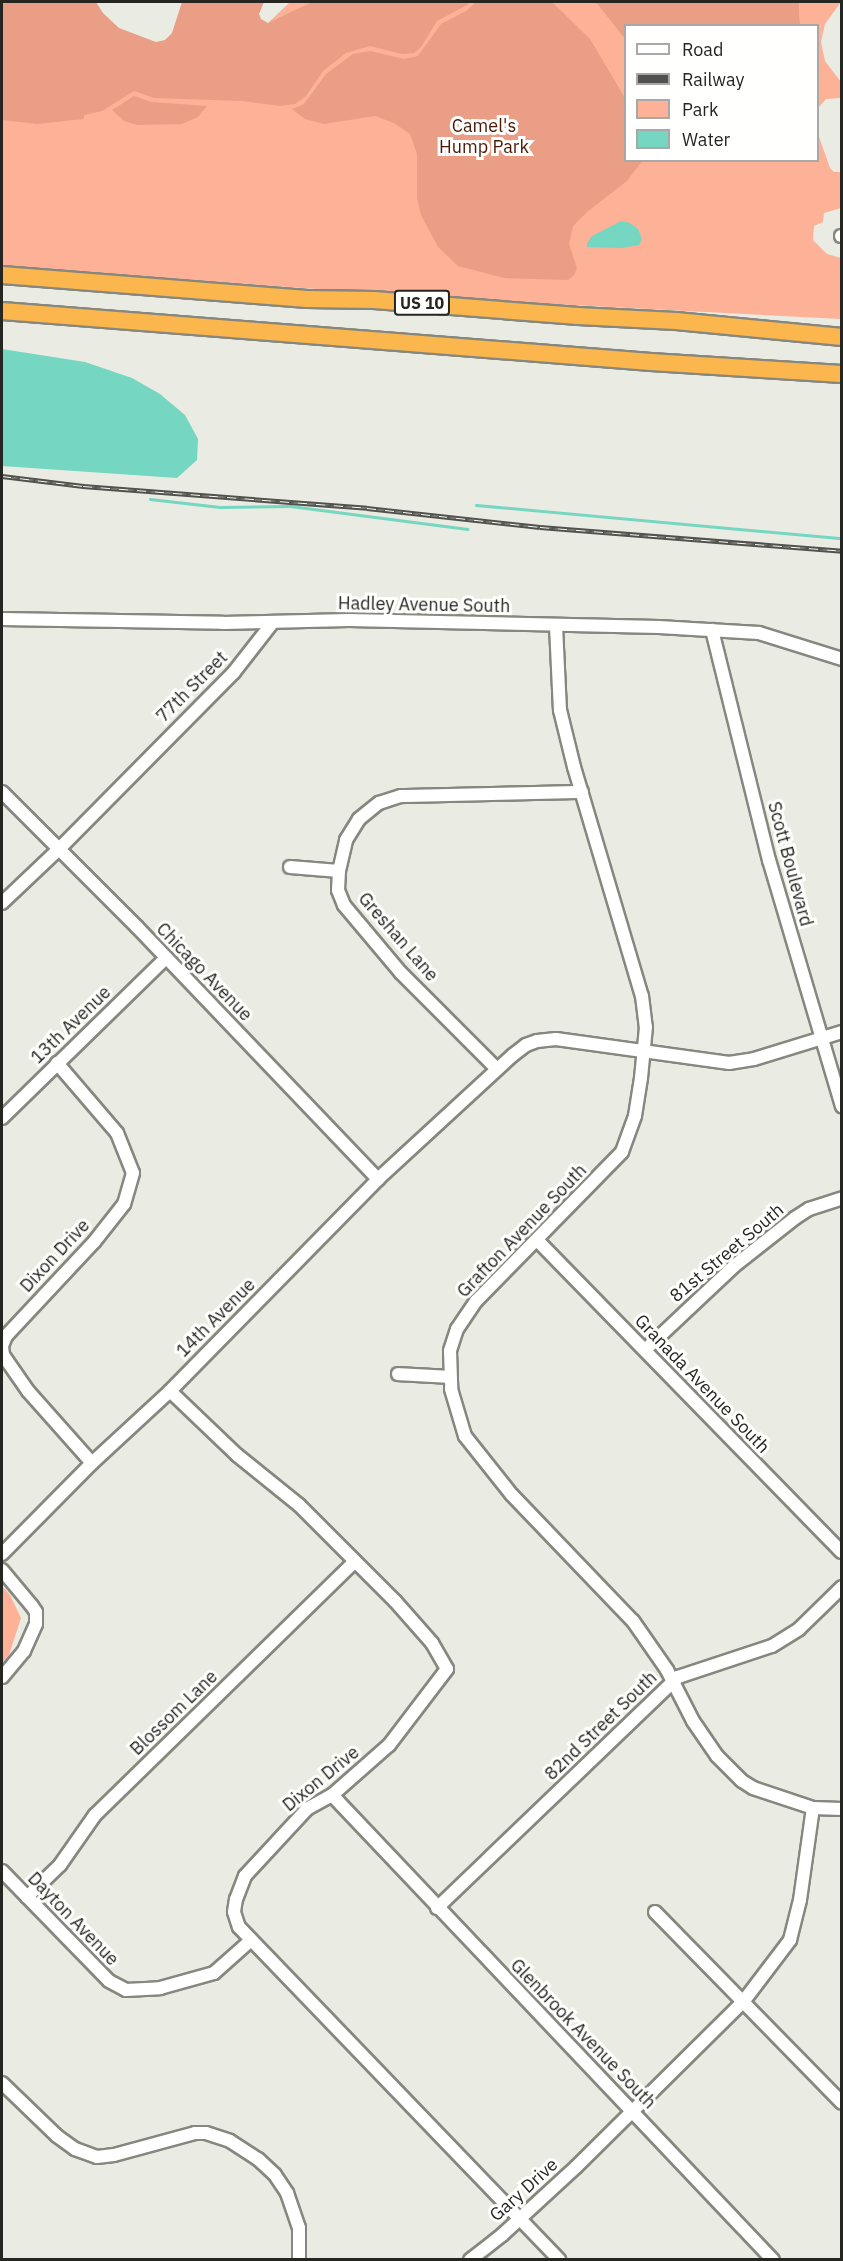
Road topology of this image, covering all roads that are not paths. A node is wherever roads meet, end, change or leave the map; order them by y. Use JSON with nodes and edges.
{"nodes":[{"id":1,"x":2,"y":275,"type":"edge"},
{"id":2,"x":2,"y":311,"type":"edge"},
{"id":3,"x":842,"y":337,"type":"edge"},
{"id":4,"x":842,"y":374,"type":"edge"},
{"id":5,"x":2,"y":620,"type":"edge"},
{"id":6,"x":273,"y":622,"type":"junction"},
{"id":7,"x":556,"y":626,"type":"junction"},
{"id":8,"x":712,"y":630,"type":"junction"},
{"id":9,"x":842,"y":660,"type":"edge"},
{"id":10,"x":2,"y":792,"type":"edge"},
{"id":11,"x":582,"y":792,"type":"junction"},
{"id":12,"x":59,"y":849,"type":"junction"},
{"id":13,"x":290,"y":867,"type":"dead end"},
{"id":14,"x":339,"y":871,"type":"junction"},
{"id":15,"x":2,"y":903,"type":"edge"},
{"id":16,"x":166,"y":958,"type":"junction"},
{"id":17,"x":842,"y":1032,"type":"edge"},
{"id":18,"x":821,"y":1038,"type":"junction"},
{"id":19,"x":644,"y":1052,"type":"junction"},
{"id":20,"x":57,"y":1063,"type":"junction"},
{"id":21,"x":497,"y":1069,"type":"junction"},
{"id":22,"x":842,"y":1106,"type":"edge"},
{"id":23,"x":2,"y":1118,"type":"edge"},
{"id":24,"x":378,"y":1179,"type":"junction"},
{"id":25,"x":842,"y":1198,"type":"edge"},
{"id":26,"x":537,"y":1240,"type":"junction"},
{"id":27,"x":645,"y":1350,"type":"junction"},
{"id":28,"x":398,"y":1374,"type":"dead end"},
{"id":29,"x":450,"y":1377,"type":"junction"},
{"id":30,"x":170,"y":1390,"type":"junction"},
{"id":31,"x":92,"y":1463,"type":"junction"},
{"id":32,"x":842,"y":1552,"type":"edge"},
{"id":33,"x":2,"y":1554,"type":"edge"},
{"id":34,"x":355,"y":1561,"type":"junction"},
{"id":35,"x":2,"y":1570,"type":"edge"},
{"id":36,"x":842,"y":1587,"type":"edge"},
{"id":37,"x":2,"y":1677,"type":"edge"},
{"id":38,"x":673,"y":1682,"type":"junction"},
{"id":39,"x":332,"y":1796,"type":"junction"},
{"id":40,"x":813,"y":1808,"type":"junction"},
{"id":41,"x":842,"y":1809,"type":"edge"},
{"id":42,"x":2,"y":1871,"type":"edge"},
{"id":43,"x":27,"y":1897,"type":"junction"},
{"id":44,"x":437,"y":1908,"type":"junction"},
{"id":45,"x":655,"y":1912,"type":"dead end"},
{"id":46,"x":250,"y":1941,"type":"junction"},
{"id":47,"x":743,"y":2002,"type":"junction"},
{"id":48,"x":2,"y":2083,"type":"edge"},
{"id":49,"x":842,"y":2103,"type":"edge"},
{"id":50,"x":632,"y":2110,"type":"junction"},
{"id":51,"x":519,"y":2219,"type":"junction"},
{"id":52,"x":299,"y":2259,"type":"edge"},
{"id":53,"x":470,"y":2259,"type":"edge"},
{"id":54,"x":559,"y":2259,"type":"edge"},
{"id":55,"x":773,"y":2259,"type":"edge"}],
"edges":[{"from":1,"to":3,"type":"highway","number":"US 10"},
{"from":2,"to":4,"type":"highway","number":"US 10"},
{"from":5,"to":6,"type":"street","name":"Hadley Avenue South"},
{"from":6,"to":7,"type":"street","name":"Hadley Avenue South"},
{"from":6,"to":12,"type":"street","name":"77th Street"},
{"from":7,"to":8,"type":"street","name":"Hadley Avenue South"},
{"from":7,"to":11,"type":"street","name":"Grafton Avenue South"},
{"from":8,"to":9,"type":"street","name":"Hadley Avenue South"},
{"from":8,"to":18,"type":"street","name":"Scott Boulevard"},
{"from":10,"to":12,"type":"street","name":"Chicago Avenue"},
{"from":11,"to":14,"type":"street","name":"Greshan Lane"},
{"from":11,"to":19,"type":"street","name":"Grafton Avenue South"},
{"from":12,"to":15,"type":"street","name":"77th Street"},
{"from":12,"to":16,"type":"street","name":"Chicago Avenue"},
{"from":13,"to":14,"type":"street"},
{"from":14,"to":21,"type":"street","name":"Greshan Lane"},
{"from":16,"to":20,"type":"street","name":"13th Avenue"},
{"from":16,"to":24,"type":"street","name":"Chicago Avenue"},
{"from":17,"to":18,"type":"street","name":"14th Avenue"},
{"from":18,"to":19,"type":"street","name":"14th Avenue"},
{"from":18,"to":22,"type":"street","name":"Scott Boulevard"},
{"from":19,"to":21,"type":"street","name":"14th Avenue"},
{"from":19,"to":26,"type":"street","name":"Grafton Avenue South"},
{"from":20,"to":23,"type":"street","name":"13th Avenue"},
{"from":20,"to":31,"type":"street","name":"Dixon Drive"},
{"from":21,"to":24,"type":"street","name":"14th Avenue"},
{"from":24,"to":30,"type":"street","name":"14th Avenue"},
{"from":25,"to":27,"type":"street","name":"81st Street South"},
{"from":26,"to":27,"type":"street","name":"Granada Avenue South"},
{"from":26,"to":29,"type":"street","name":"Grafton Avenue South"},
{"from":27,"to":32,"type":"street","name":"Granada Avenue South"},
{"from":28,"to":29,"type":"street"},
{"from":29,"to":38,"type":"street","name":"Grafton Avenue South"},
{"from":30,"to":31,"type":"street","name":"14th Avenue"},
{"from":30,"to":34,"type":"street","name":"Dixon Drive"},
{"from":31,"to":33,"type":"street","name":"14th Avenue"},
{"from":34,"to":39,"type":"street","name":"Dixon Drive"},
{"from":34,"to":43,"type":"street","name":"Blossom Lane"},
{"from":35,"to":37,"type":"street"},
{"from":36,"to":38,"type":"street","name":"82nd Street South"},
{"from":38,"to":40,"type":"street","name":"Grafton Avenue South"},
{"from":38,"to":44,"type":"street","name":"82nd Street South"},
{"from":39,"to":44,"type":"street","name":"Glenbrook Avenue South"},
{"from":39,"to":46,"type":"street","name":"Dixon Drive"},
{"from":40,"to":41,"type":"street","name":"Grafton Avenue South"},
{"from":40,"to":47,"type":"street","name":"Gary Drive"},
{"from":42,"to":43,"type":"street","name":"Dayton Avenue"},
{"from":43,"to":46,"type":"street","name":"Dayton Avenue"},
{"from":44,"to":50,"type":"street","name":"Glenbrook Avenue South"},
{"from":45,"to":47,"type":"street"},
{"from":46,"to":51,"type":"street","name":"Dixon Drive"},
{"from":47,"to":49,"type":"street"},
{"from":47,"to":50,"type":"street","name":"Gary Drive"},
{"from":48,"to":52,"type":"street"},
{"from":50,"to":51,"type":"street","name":"Gary Drive"},
{"from":50,"to":55,"type":"street","name":"Glenbrook Avenue South"},
{"from":51,"to":53,"type":"street","name":"Gary Drive"},
{"from":51,"to":54,"type":"street","name":"Dixon Drive"}]}
